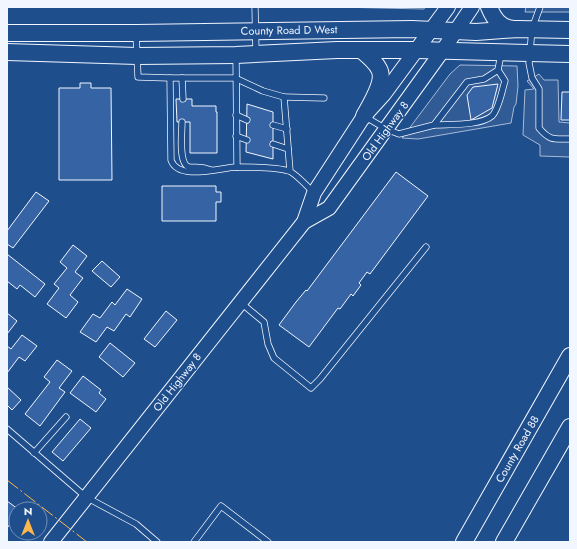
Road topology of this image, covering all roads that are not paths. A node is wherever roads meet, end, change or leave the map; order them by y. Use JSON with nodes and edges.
{"nodes":[{"id":1,"x":255,"y":7,"type":"edge"},
{"id":2,"x":448,"y":7,"type":"edge"},
{"id":3,"x":472,"y":7,"type":"edge"},
{"id":4,"x":489,"y":7,"type":"edge"},
{"id":5,"x":540,"y":7,"type":"edge"},
{"id":6,"x":525,"y":29,"type":"junction"},
{"id":7,"x":255,"y":30,"type":"junction"},
{"id":8,"x":432,"y":30,"type":"junction"},
{"id":9,"x":456,"y":30,"type":"junction"},
{"id":10,"x":570,"y":30,"type":"edge"},
{"id":11,"x":7,"y":33,"type":"edge"},
{"id":12,"x":136,"y":33,"type":"junction"},
{"id":13,"x":361,"y":50,"type":"junction"},
{"id":14,"x":417,"y":50,"type":"junction"},
{"id":15,"x":443,"y":50,"type":"junction"},
{"id":16,"x":7,"y":52,"type":"edge"},
{"id":17,"x":501,"y":52,"type":"junction"},
{"id":18,"x":529,"y":53,"type":"junction"},
{"id":19,"x":570,"y":54,"type":"edge"},
{"id":20,"x":236,"y":55,"type":"junction"},
{"id":21,"x":256,"y":55,"type":"junction"},
{"id":22,"x":137,"y":56,"type":"junction"},
{"id":23,"x":498,"y":70,"type":"junction"},
{"id":24,"x":170,"y":78,"type":"junction"},
{"id":25,"x":182,"y":78,"type":"junction"},
{"id":26,"x":235,"y":78,"type":"junction"},
{"id":27,"x":284,"y":97,"type":"junction"},
{"id":28,"x":324,"y":98,"type":"dead end"},
{"id":29,"x":183,"y":99,"type":"dead end"},
{"id":30,"x":236,"y":115,"type":"junction"},
{"id":31,"x":364,"y":116,"type":"junction"},
{"id":32,"x":247,"y":120,"type":"dead end"},
{"id":33,"x":182,"y":122,"type":"dead end"},
{"id":34,"x":273,"y":125,"type":"dead end"},
{"id":35,"x":434,"y":125,"type":"junction"},
{"id":36,"x":286,"y":129,"type":"junction"},
{"id":37,"x":386,"y":129,"type":"junction"},
{"id":38,"x":236,"y":136,"type":"junction"},
{"id":39,"x":570,"y":139,"type":"edge"},
{"id":40,"x":246,"y":140,"type":"dead end"},
{"id":41,"x":273,"y":144,"type":"dead end"},
{"id":42,"x":288,"y":149,"type":"junction"},
{"id":43,"x":237,"y":167,"type":"junction"},
{"id":44,"x":211,"y":170,"type":"junction"},
{"id":45,"x":290,"y":171,"type":"junction"},
{"id":46,"x":314,"y":193,"type":"junction"},
{"id":47,"x":304,"y":222,"type":"junction"},
{"id":48,"x":426,"y":247,"type":"dead end"},
{"id":49,"x":240,"y":302,"type":"junction"},
{"id":50,"x":570,"y":356,"type":"edge"},
{"id":51,"x":66,"y":417,"type":"dead end"},
{"id":52,"x":570,"y":427,"type":"edge"},
{"id":53,"x":7,"y":429,"type":"edge"},
{"id":54,"x":34,"y":453,"type":"junction"},
{"id":55,"x":86,"y":497,"type":"junction"},
{"id":56,"x":51,"y":542,"type":"edge"},
{"id":57,"x":158,"y":542,"type":"edge"},
{"id":58,"x":194,"y":542,"type":"edge"},
{"id":59,"x":268,"y":542,"type":"edge"},
{"id":60,"x":464,"y":542,"type":"edge"},
{"id":61,"x":504,"y":542,"type":"edge"}],
"edges":[{"from":1,"to":7,"type":"lane"},
{"from":2,"to":8,"type":"street","name":"Old Highway 8"},
{"from":3,"to":9,"type":"street","name":"Old Highway 8"},
{"from":4,"to":6,"type":"main road"},
{"from":5,"to":6,"type":"lane"},
{"from":6,"to":9,"type":"main road","name":"County Road D West"},
{"from":6,"to":10,"type":"main road","name":"County Road D West"},
{"from":6,"to":18,"type":"lane"},
{"from":7,"to":8,"type":"main road","name":"County Road D West"},
{"from":7,"to":12,"type":"main road","name":"County Road D West"},
{"from":7,"to":21,"type":"lane"},
{"from":8,"to":9,"type":"main road","name":"County Road D West"},
{"from":8,"to":14,"type":"street","name":"Old Highway 8"},
{"from":9,"to":15,"type":"street","name":"Old Highway 8"},
{"from":11,"to":12,"type":"main road","name":"County Road D West"},
{"from":12,"to":22,"type":"lane"},
{"from":13,"to":14,"type":"main road","name":"County Road D West"},
{"from":13,"to":21,"type":"main road","name":"County Road D West"},
{"from":13,"to":31,"type":"main road"},
{"from":14,"to":15,"type":"main road","name":"County Road D West"},
{"from":14,"to":31,"type":"street","name":"Old Highway 8"},
{"from":15,"to":17,"type":"main road","name":"County Road D West"},
{"from":15,"to":37,"type":"street","name":"Old Highway 8"},
{"from":16,"to":22,"type":"main road","name":"County Road D West"},
{"from":17,"to":18,"type":"main road","name":"County Road D West"},
{"from":17,"to":23,"type":"lane"},
{"from":18,"to":19,"type":"main road","name":"County Road D West"},
{"from":18,"to":39,"type":"lane"},
{"from":20,"to":21,"type":"main road","name":"County Road D West"},
{"from":20,"to":22,"type":"main road","name":"County Road D West"},
{"from":20,"to":26,"type":"lane"},
{"from":22,"to":24,"type":"lane"},
{"from":23,"to":35,"type":"lane"},
{"from":23,"to":35,"type":"lane"},
{"from":24,"to":25,"type":"lane"},
{"from":24,"to":44,"type":"lane"},
{"from":25,"to":26,"type":"lane"},
{"from":25,"to":29,"type":"lane"},
{"from":26,"to":27,"type":"lane"},
{"from":26,"to":30,"type":"lane"},
{"from":27,"to":28,"type":"lane"},
{"from":27,"to":36,"type":"lane"},
{"from":30,"to":32,"type":"lane"},
{"from":30,"to":38,"type":"lane"},
{"from":31,"to":37,"type":"lane"},
{"from":31,"to":46,"type":"street","name":"Old Highway 8"},
{"from":33,"to":44,"type":"lane"},
{"from":34,"to":36,"type":"lane"},
{"from":35,"to":37,"type":"lane"},
{"from":36,"to":42,"type":"lane"},
{"from":37,"to":47,"type":"street","name":"Old Highway 8"},
{"from":38,"to":40,"type":"lane"},
{"from":38,"to":43,"type":"lane"},
{"from":41,"to":42,"type":"lane"},
{"from":42,"to":45,"type":"lane"},
{"from":43,"to":44,"type":"lane"},
{"from":43,"to":45,"type":"lane"},
{"from":45,"to":46,"type":"lane"},
{"from":46,"to":47,"type":"street","name":"Old Highway 8"},
{"from":47,"to":49,"type":"street","name":"Old Highway 8"},
{"from":48,"to":49,"type":"lane"},
{"from":49,"to":55,"type":"street","name":"Old Highway 8"},
{"from":50,"to":60,"type":"main road","name":"County Road 88"},
{"from":51,"to":54,"type":"lane"},
{"from":52,"to":61,"type":"main road"},
{"from":53,"to":54,"type":"lane"},
{"from":54,"to":55,"type":"lane"},
{"from":55,"to":56,"type":"street","name":"Old Highway 8"},
{"from":55,"to":57,"type":"lane"},
{"from":58,"to":59,"type":"lane"}]}
